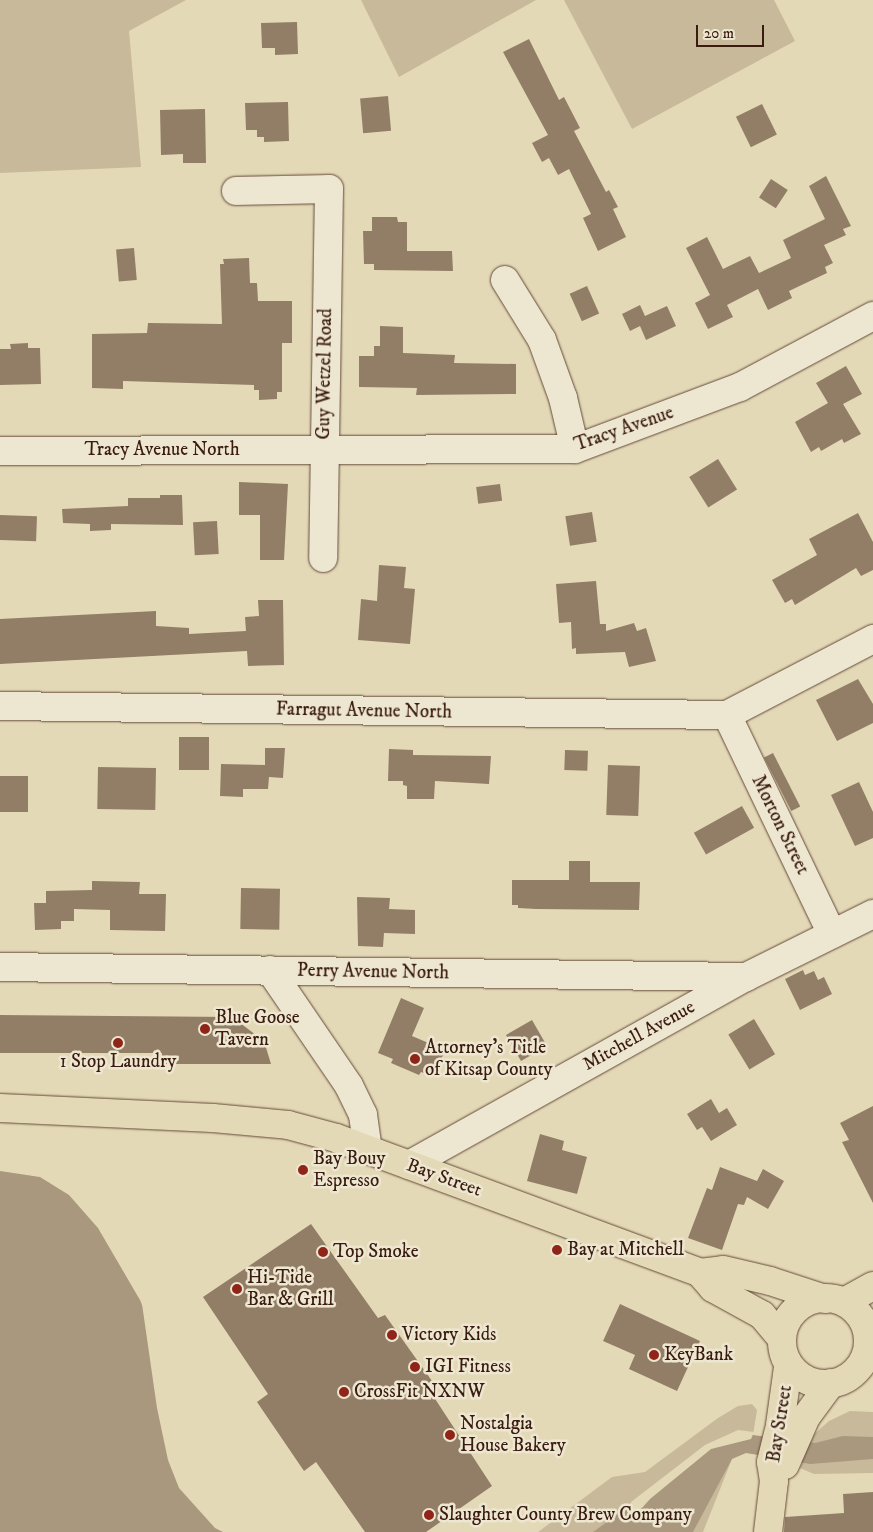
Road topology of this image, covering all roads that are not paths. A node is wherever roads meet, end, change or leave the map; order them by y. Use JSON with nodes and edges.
{"nodes":[{"id":1,"x":236,"y":191,"type":"dead end"},
{"id":2,"x":505,"y":280,"type":"dead end"},
{"id":3,"x":873,"y":316,"type":"edge"},
{"id":4,"x":575,"y":449,"type":"junction"},
{"id":5,"x":323,"y":450,"type":"junction"},
{"id":6,"x":0,"y":451,"type":"edge"},
{"id":7,"x":323,"y":558,"type":"dead end"},
{"id":8,"x":873,"y":639,"type":"edge"},
{"id":9,"x":0,"y":706,"type":"edge"},
{"id":10,"x":727,"y":715,"type":"junction"},
{"id":11,"x":873,"y":914,"type":"edge"},
{"id":12,"x":832,"y":934,"type":"junction"},
{"id":13,"x":0,"y":967,"type":"edge"},
{"id":14,"x":270,"y":970,"type":"junction"},
{"id":15,"x":746,"y":977,"type":"junction"},
{"id":16,"x":0,"y":1108,"type":"edge"},
{"id":17,"x":368,"y":1150,"type":"junction"},
{"id":18,"x":408,"y":1165,"type":"junction"},
{"id":19,"x":700,"y":1273,"type":"junction"},
{"id":20,"x":873,"y":1286,"type":"edge"},
{"id":21,"x":834,"y":1301,"type":"junction"},
{"id":22,"x":871,"y":1335,"type":"edge"},
{"id":23,"x":781,"y":1338,"type":"junction"},
{"id":24,"x":788,"y":1367,"type":"junction"},
{"id":25,"x":831,"y":1383,"type":"junction"},
{"id":26,"x":790,"y":1427,"type":"junction"},
{"id":27,"x":768,"y":1532,"type":"edge"}],
"edges":[{"from":1,"to":5,"type":"street","name":"Guy Wetzel Road"},
{"from":2,"to":4,"type":"street"},
{"from":3,"to":4,"type":"street","name":"Tracy Avenue"},
{"from":4,"to":5,"type":"street","name":"Tracy Avenue"},
{"from":5,"to":6,"type":"street","name":"Tracy Avenue North"},
{"from":5,"to":7,"type":"street","name":"Guy Wetzel Road"},
{"from":8,"to":10,"type":"street"},
{"from":9,"to":10,"type":"street","name":"Farragut Avenue North"},
{"from":10,"to":12,"type":"street","name":"Morton Street"},
{"from":11,"to":12,"type":"street","name":"Mitchell Avenue"},
{"from":12,"to":15,"type":"street","name":"Mitchell Avenue"},
{"from":13,"to":14,"type":"street","name":"Perry Avenue North"},
{"from":14,"to":15,"type":"street","name":"Perry Avenue North"},
{"from":14,"to":17,"type":"street"},
{"from":15,"to":18,"type":"street","name":"Mitchell Avenue"},
{"from":16,"to":17,"type":"main road","name":"Bay Street"},
{"from":17,"to":18,"type":"main road","name":"Bay Street"},
{"from":18,"to":19,"type":"main road","name":"Bay Street"},
{"from":19,"to":21,"type":"main road","name":"Bay Street"},
{"from":19,"to":23,"type":"main road","name":"Bay Street"},
{"from":20,"to":21,"type":"main road"},
{"from":21,"to":22,"type":"main road"},
{"from":21,"to":23,"type":"main road"},
{"from":22,"to":25,"type":"main road"},
{"from":23,"to":24,"type":"main road"},
{"from":24,"to":25,"type":"main road"},
{"from":24,"to":26,"type":"main road","name":"Bay Street"},
{"from":25,"to":26,"type":"main road","name":"Bay Street"},
{"from":26,"to":27,"type":"main road","name":"Bay Street"}]}
